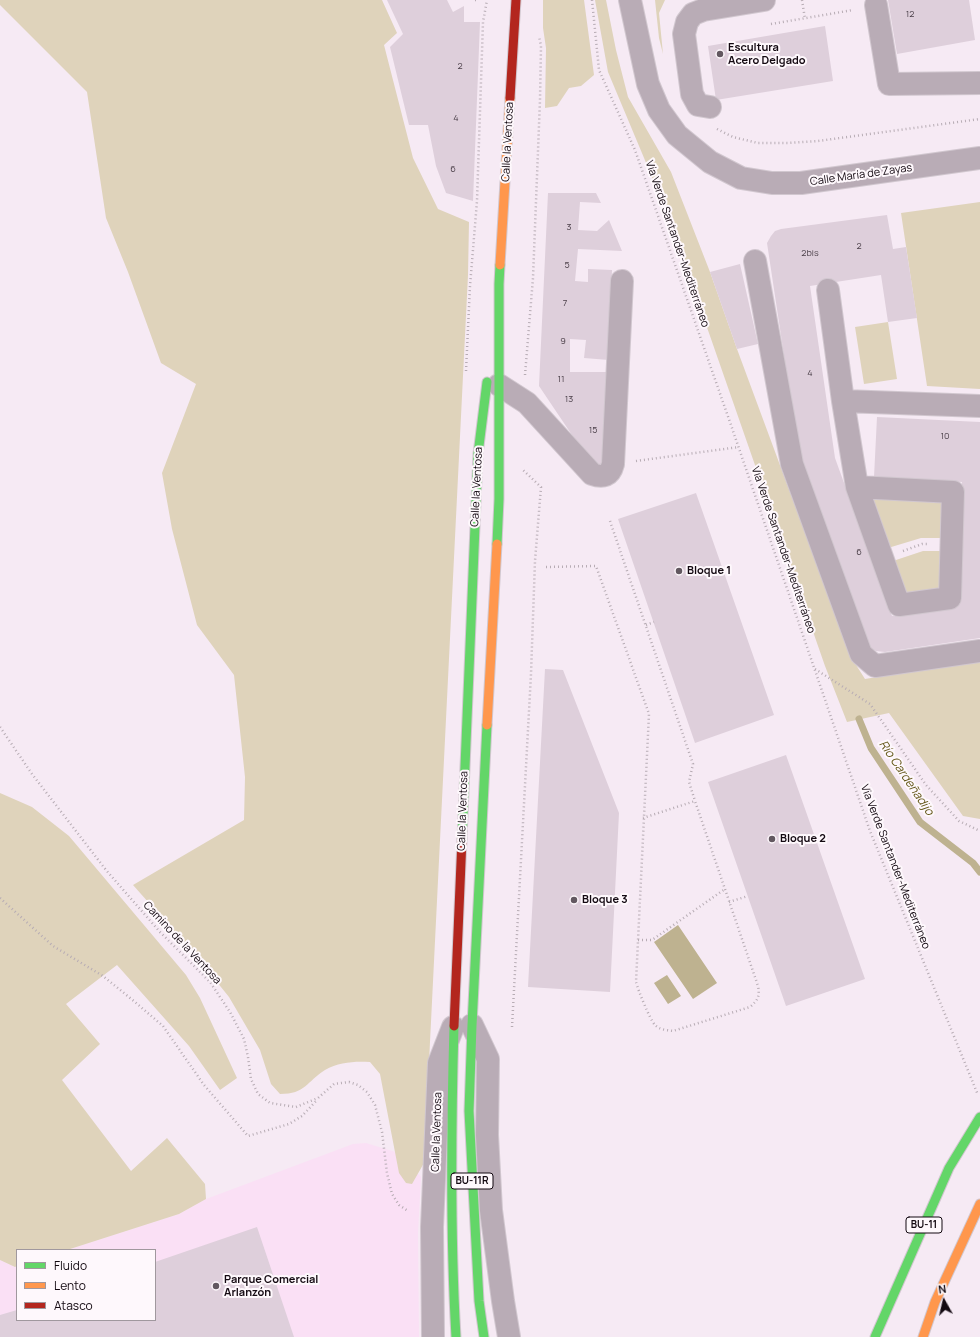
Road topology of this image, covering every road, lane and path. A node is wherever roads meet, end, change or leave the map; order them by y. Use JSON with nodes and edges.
{"nodes":[{"id":1,"x":487,"y":0,"type":"edge"},
{"id":2,"x":516,"y":0,"type":"edge"},
{"id":3,"x":592,"y":0,"type":"edge"},
{"id":4,"x":630,"y":0,"type":"edge"},
{"id":5,"x":764,"y":0,"type":"edge"},
{"id":6,"x":802,"y":0,"type":"edge"},
{"id":7,"x":876,"y":6,"type":"joint"},
{"id":8,"x":805,"y":19,"type":"junction"},
{"id":9,"x":766,"y":25,"type":"dead end"},
{"id":10,"x":537,"y":31,"type":"dead end"},
{"id":11,"x":980,"y":83,"type":"edge"},
{"id":12,"x":710,"y":106,"type":"dead end"},
{"id":13,"x":980,"y":119,"type":"edge"},
{"id":14,"x":714,"y":128,"type":"dead end"},
{"id":15,"x":980,"y":158,"type":"edge"},
{"id":16,"x":477,"y":201,"type":"dead end"},
{"id":17,"x":755,"y":261,"type":"dead end"},
{"id":18,"x":622,"y":281,"type":"dead end"},
{"id":19,"x":499,"y":284,"type":"junction"},
{"id":20,"x":828,"y":290,"type":"dead end"},
{"id":21,"x":490,"y":361,"type":"dead end"},
{"id":22,"x":493,"y":381,"type":"junction"},
{"id":23,"x":524,"y":381,"type":"dead end"},
{"id":24,"x":843,"y":401,"type":"junction"},
{"id":25,"x":980,"y":406,"type":"edge"},
{"id":26,"x":739,"y":447,"type":"junction"},
{"id":27,"x":613,"y":464,"type":"junction"},
{"id":28,"x":519,"y":466,"type":"dead end"},
{"id":29,"x":857,"y":487,"type":"junction"},
{"id":30,"x":610,"y":521,"type":"dead end"},
{"id":31,"x":952,"y":545,"type":"junction"},
{"id":32,"x":882,"y":558,"type":"junction"},
{"id":33,"x":546,"y":567,"type":"dead end"},
{"id":34,"x":654,"y":622,"type":"dead end"},
{"id":35,"x":646,"y":625,"type":"junction"},
{"id":36,"x":980,"y":651,"type":"edge"},
{"id":37,"x":814,"y":668,"type":"junction"},
{"id":38,"x":0,"y":727,"type":"edge"},
{"id":39,"x":695,"y":801,"type":"junction"},
{"id":40,"x":644,"y":818,"type":"junction"},
{"id":41,"x":980,"y":830,"type":"edge"},
{"id":42,"x":725,"y":889,"type":"junction"},
{"id":43,"x":748,"y":896,"type":"dead end"},
{"id":44,"x":0,"y":898,"type":"edge"},
{"id":45,"x":730,"y":902,"type":"junction"},
{"id":46,"x":638,"y":940,"type":"junction"},
{"id":47,"x":463,"y":1026,"type":"junction"},
{"id":48,"x":512,"y":1027,"type":"dead end"},
{"id":49,"x":318,"y":1098,"type":"junction"},
{"id":50,"x":980,"y":1100,"type":"edge"},
{"id":51,"x":980,"y":1117,"type":"edge"},
{"id":52,"x":980,"y":1204,"type":"edge"},
{"id":53,"x":433,"y":1220,"type":"junction"},
{"id":54,"x":433,"y":1337,"type":"edge"},
{"id":55,"x":456,"y":1337,"type":"edge"},
{"id":56,"x":484,"y":1337,"type":"edge"},
{"id":57,"x":509,"y":1337,"type":"edge"},
{"id":58,"x":875,"y":1337,"type":"edge"},
{"id":59,"x":923,"y":1337,"type":"edge"}],
"edges":[{"from":1,"to":16,"type":"path"},
{"from":2,"to":19,"type":"main road","name":"Calle la Ventosa"},
{"from":3,"to":26,"type":"path","name":"Vía Verde Santander-Mediterráneo"},
{"from":4,"to":15,"type":"street","name":"Calle María de Zayas"},
{"from":5,"to":12,"type":"street"},
{"from":6,"to":8,"type":"path"},
{"from":7,"to":8,"type":"path"},
{"from":7,"to":11,"type":"street"},
{"from":8,"to":9,"type":"path"},
{"from":10,"to":23,"type":"path"},
{"from":13,"to":14,"type":"path"},
{"from":17,"to":36,"type":"street"},
{"from":18,"to":27,"type":"street"},
{"from":19,"to":21,"type":"main road","name":"Calle la Ventosa"},
{"from":19,"to":22,"type":"main road","name":"Calle la Ventosa"},
{"from":20,"to":24,"type":"street"},
{"from":22,"to":27,"type":"street"},
{"from":22,"to":47,"type":"main road","name":"Calle la Ventosa"},
{"from":22,"to":47,"type":"main road","name":"Calle la Ventosa"},
{"from":24,"to":25,"type":"street"},
{"from":24,"to":29,"type":"street"},
{"from":26,"to":27,"type":"path"},
{"from":26,"to":37,"type":"path","name":"Vía Verde Santander-Mediterráneo"},
{"from":28,"to":48,"type":"path"},
{"from":29,"to":31,"type":"street"},
{"from":29,"to":32,"type":"street"},
{"from":30,"to":35,"type":"path"},
{"from":31,"to":32,"type":"path"},
{"from":31,"to":32,"type":"street"},
{"from":33,"to":40,"type":"path"},
{"from":34,"to":35,"type":"path"},
{"from":35,"to":39,"type":"path"},
{"from":37,"to":41,"type":"path"},
{"from":37,"to":50,"type":"path","name":"Vía Verde Santander-Mediterráneo"},
{"from":38,"to":49,"type":"path","name":"Camino de la Ventosa"},
{"from":39,"to":40,"type":"path"},
{"from":39,"to":42,"type":"path"},
{"from":40,"to":46,"type":"path"},
{"from":42,"to":45,"type":"path"},
{"from":42,"to":46,"type":"path"},
{"from":43,"to":45,"type":"path"},
{"from":44,"to":49,"type":"path"},
{"from":45,"to":46,"type":"path"},
{"from":47,"to":53,"type":"street","name":"Calle la Ventosa"},
{"from":47,"to":55,"type":"main road","number":"BU-11R"},
{"from":47,"to":56,"type":"main road","number":"BU-11R"},
{"from":47,"to":57,"type":"street","name":"Calle la Ventosa"},
{"from":49,"to":53,"type":"path","name":"Camino de la Ventosa"},
{"from":51,"to":58,"type":"main road","number":"BU-11"},
{"from":52,"to":59,"type":"main road"},
{"from":53,"to":54,"type":"street","name":"Calle la Ventosa"}]}
